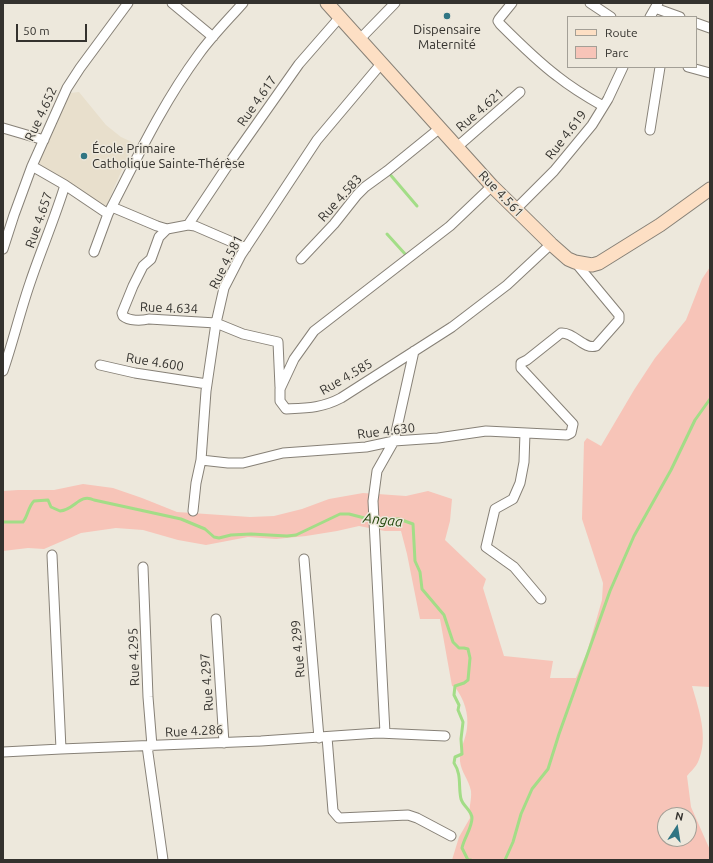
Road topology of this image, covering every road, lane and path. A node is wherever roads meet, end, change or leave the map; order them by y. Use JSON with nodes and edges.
{"nodes":[{"id":1,"x":128,"y":3,"type":"edge"},
{"id":2,"x":172,"y":3,"type":"edge"},
{"id":3,"x":243,"y":3,"type":"edge"},
{"id":4,"x":327,"y":3,"type":"edge"},
{"id":5,"x":395,"y":3,"type":"edge"},
{"id":6,"x":512,"y":3,"type":"edge"},
{"id":7,"x":590,"y":3,"type":"edge"},
{"id":8,"x":657,"y":5,"type":"edge"},
{"id":9,"x":610,"y":16,"type":"edge"},
{"id":10,"x":651,"y":16,"type":"edge"},
{"id":11,"x":678,"y":16,"type":"edge"},
{"id":12,"x":340,"y":17,"type":"junction"},
{"id":13,"x":697,"y":23,"type":"edge"},
{"id":14,"x":710,"y":28,"type":"edge"},
{"id":15,"x":213,"y":37,"type":"junction"},
{"id":16,"x":360,"y":39,"type":"junction"},
{"id":17,"x":381,"y":64,"type":"junction"},
{"id":18,"x":623,"y":68,"type":"edge"},
{"id":19,"x":660,"y":68,"type":"edge"},
{"id":20,"x":692,"y":68,"type":"edge"},
{"id":21,"x":710,"y":73,"type":"edge"},
{"id":22,"x":520,"y":92,"type":"dead end"},
{"id":23,"x":604,"y":106,"type":"junction"},
{"id":24,"x":3,"y":128,"type":"edge"},
{"id":25,"x":440,"y":128,"type":"junction"},
{"id":26,"x":650,"y":130,"type":"dead end"},
{"id":27,"x":44,"y":140,"type":"junction"},
{"id":28,"x":457,"y":147,"type":"junction"},
{"id":29,"x":32,"y":166,"type":"junction"},
{"id":30,"x":65,"y":185,"type":"junction"},
{"id":31,"x":492,"y":186,"type":"junction"},
{"id":32,"x":709,"y":191,"type":"edge"},
{"id":33,"x":516,"y":209,"type":"junction"},
{"id":34,"x":110,"y":211,"type":"junction"},
{"id":35,"x":188,"y":225,"type":"junction"},
{"id":36,"x":167,"y":229,"type":"junction"},
{"id":37,"x":551,"y":244,"type":"junction"},
{"id":38,"x":246,"y":248,"type":"junction"},
{"id":39,"x":3,"y":249,"type":"edge"},
{"id":40,"x":94,"y":252,"type":"dead end"},
{"id":41,"x":301,"y":259,"type":"dead end"},
{"id":42,"x":575,"y":262,"type":"junction"},
{"id":43,"x":216,"y":323,"type":"junction"},
{"id":44,"x":414,"y":351,"type":"junction"},
{"id":45,"x":100,"y":365,"type":"dead end"},
{"id":46,"x":3,"y":371,"type":"edge"},
{"id":47,"x":207,"y":384,"type":"junction"},
{"id":48,"x":280,"y":389,"type":"junction"},
{"id":49,"x":525,"y":434,"type":"junction"},
{"id":50,"x":394,"y":441,"type":"junction"},
{"id":51,"x":201,"y":460,"type":"junction"},
{"id":52,"x":193,"y":511,"type":"dead end"},
{"id":53,"x":52,"y":555,"type":"dead end"},
{"id":54,"x":304,"y":559,"type":"dead end"},
{"id":55,"x":143,"y":567,"type":"dead end"},
{"id":56,"x":541,"y":599,"type":"dead end"},
{"id":57,"x":216,"y":619,"type":"dead end"},
{"id":58,"x":385,"y":732,"type":"junction"},
{"id":59,"x":444,"y":736,"type":"dead end"},
{"id":60,"x":323,"y":737,"type":"junction"},
{"id":61,"x":224,"y":743,"type":"junction"},
{"id":62,"x":149,"y":746,"type":"junction"},
{"id":63,"x":61,"y":748,"type":"junction"},
{"id":64,"x":3,"y":752,"type":"edge"},
{"id":65,"x":451,"y":836,"type":"dead end"},
{"id":66,"x":163,"y":860,"type":"edge"}],
"edges":[{"from":1,"to":27,"type":"street","name":"Rue 4.652"},
{"from":2,"to":15,"type":"street"},
{"from":3,"to":15,"type":"street"},
{"from":4,"to":12,"type":"main road","name":"Rue 4.561"},
{"from":5,"to":16,"type":"street"},
{"from":6,"to":23,"type":"street"},
{"from":7,"to":9,"type":"street"},
{"from":8,"to":10,"type":"street"},
{"from":8,"to":11,"type":"street"},
{"from":12,"to":16,"type":"main road","name":"Rue 4.561"},
{"from":12,"to":35,"type":"street","name":"Rue 4.617"},
{"from":13,"to":14,"type":"street"},
{"from":15,"to":34,"type":"street"},
{"from":16,"to":17,"type":"main road","name":"Rue 4.561"},
{"from":17,"to":25,"type":"main road","name":"Rue 4.561"},
{"from":17,"to":38,"type":"street","name":"Rue 4.581"},
{"from":18,"to":23,"type":"street","name":"Rue 4.619"},
{"from":19,"to":26,"type":"street"},
{"from":20,"to":21,"type":"street"},
{"from":22,"to":28,"type":"street","name":"Rue 4.621"},
{"from":23,"to":33,"type":"street","name":"Rue 4.619"},
{"from":24,"to":27,"type":"street"},
{"from":25,"to":28,"type":"main road","name":"Rue 4.561"},
{"from":25,"to":41,"type":"street","name":"Rue 4.583"},
{"from":27,"to":29,"type":"street","name":"Rue 4.652"},
{"from":28,"to":31,"type":"main road","name":"Rue 4.561"},
{"from":29,"to":30,"type":"street"},
{"from":29,"to":39,"type":"street","name":"Rue 4.652"},
{"from":30,"to":34,"type":"street","name":"Rue 4.657"},
{"from":30,"to":46,"type":"street","name":"Rue 4.657"},
{"from":31,"to":33,"type":"main road","name":"Rue 4.561"},
{"from":31,"to":48,"type":"street"},
{"from":32,"to":42,"type":"main road","name":"Rue 4.561"},
{"from":33,"to":37,"type":"main road","name":"Rue 4.561"},
{"from":34,"to":36,"type":"street","name":"Rue 4.657"},
{"from":34,"to":40,"type":"street"},
{"from":35,"to":36,"type":"street"},
{"from":35,"to":38,"type":"street"},
{"from":36,"to":43,"type":"street","name":"Rue 4.634"},
{"from":37,"to":42,"type":"main road","name":"Rue 4.561"},
{"from":37,"to":44,"type":"street","name":"Rue 4.585"},
{"from":38,"to":43,"type":"street","name":"Rue 4.581"},
{"from":42,"to":49,"type":"street","name":"Rue 4.630"},
{"from":43,"to":47,"type":"street","name":"Rue 4.581"},
{"from":43,"to":48,"type":"street","name":"Rue 4.634"},
{"from":44,"to":48,"type":"street","name":"Rue 4.585"},
{"from":44,"to":50,"type":"street"},
{"from":45,"to":47,"type":"street","name":"Rue 4.600"},
{"from":47,"to":51,"type":"street","name":"Rue 4.581"},
{"from":49,"to":50,"type":"street","name":"Rue 4.630"},
{"from":49,"to":56,"type":"street"},
{"from":50,"to":51,"type":"street","name":"Rue 4.630"},
{"from":50,"to":58,"type":"street"},
{"from":51,"to":52,"type":"street","name":"Rue 4.581"},
{"from":53,"to":63,"type":"street"},
{"from":54,"to":60,"type":"street","name":"Rue 4.299"},
{"from":55,"to":62,"type":"street","name":"Rue 4.295"},
{"from":57,"to":61,"type":"street","name":"Rue 4.297"},
{"from":58,"to":59,"type":"street","name":"Rue 4.286"},
{"from":58,"to":60,"type":"street","name":"Rue 4.286"},
{"from":60,"to":61,"type":"street","name":"Rue 4.286"},
{"from":60,"to":65,"type":"street","name":"Rue 4.299"},
{"from":61,"to":62,"type":"street","name":"Rue 4.286"},
{"from":62,"to":63,"type":"street","name":"Rue 4.286"},
{"from":62,"to":66,"type":"street","name":"Rue 4.295"},
{"from":63,"to":64,"type":"street","name":"Rue 4.286"}]}
